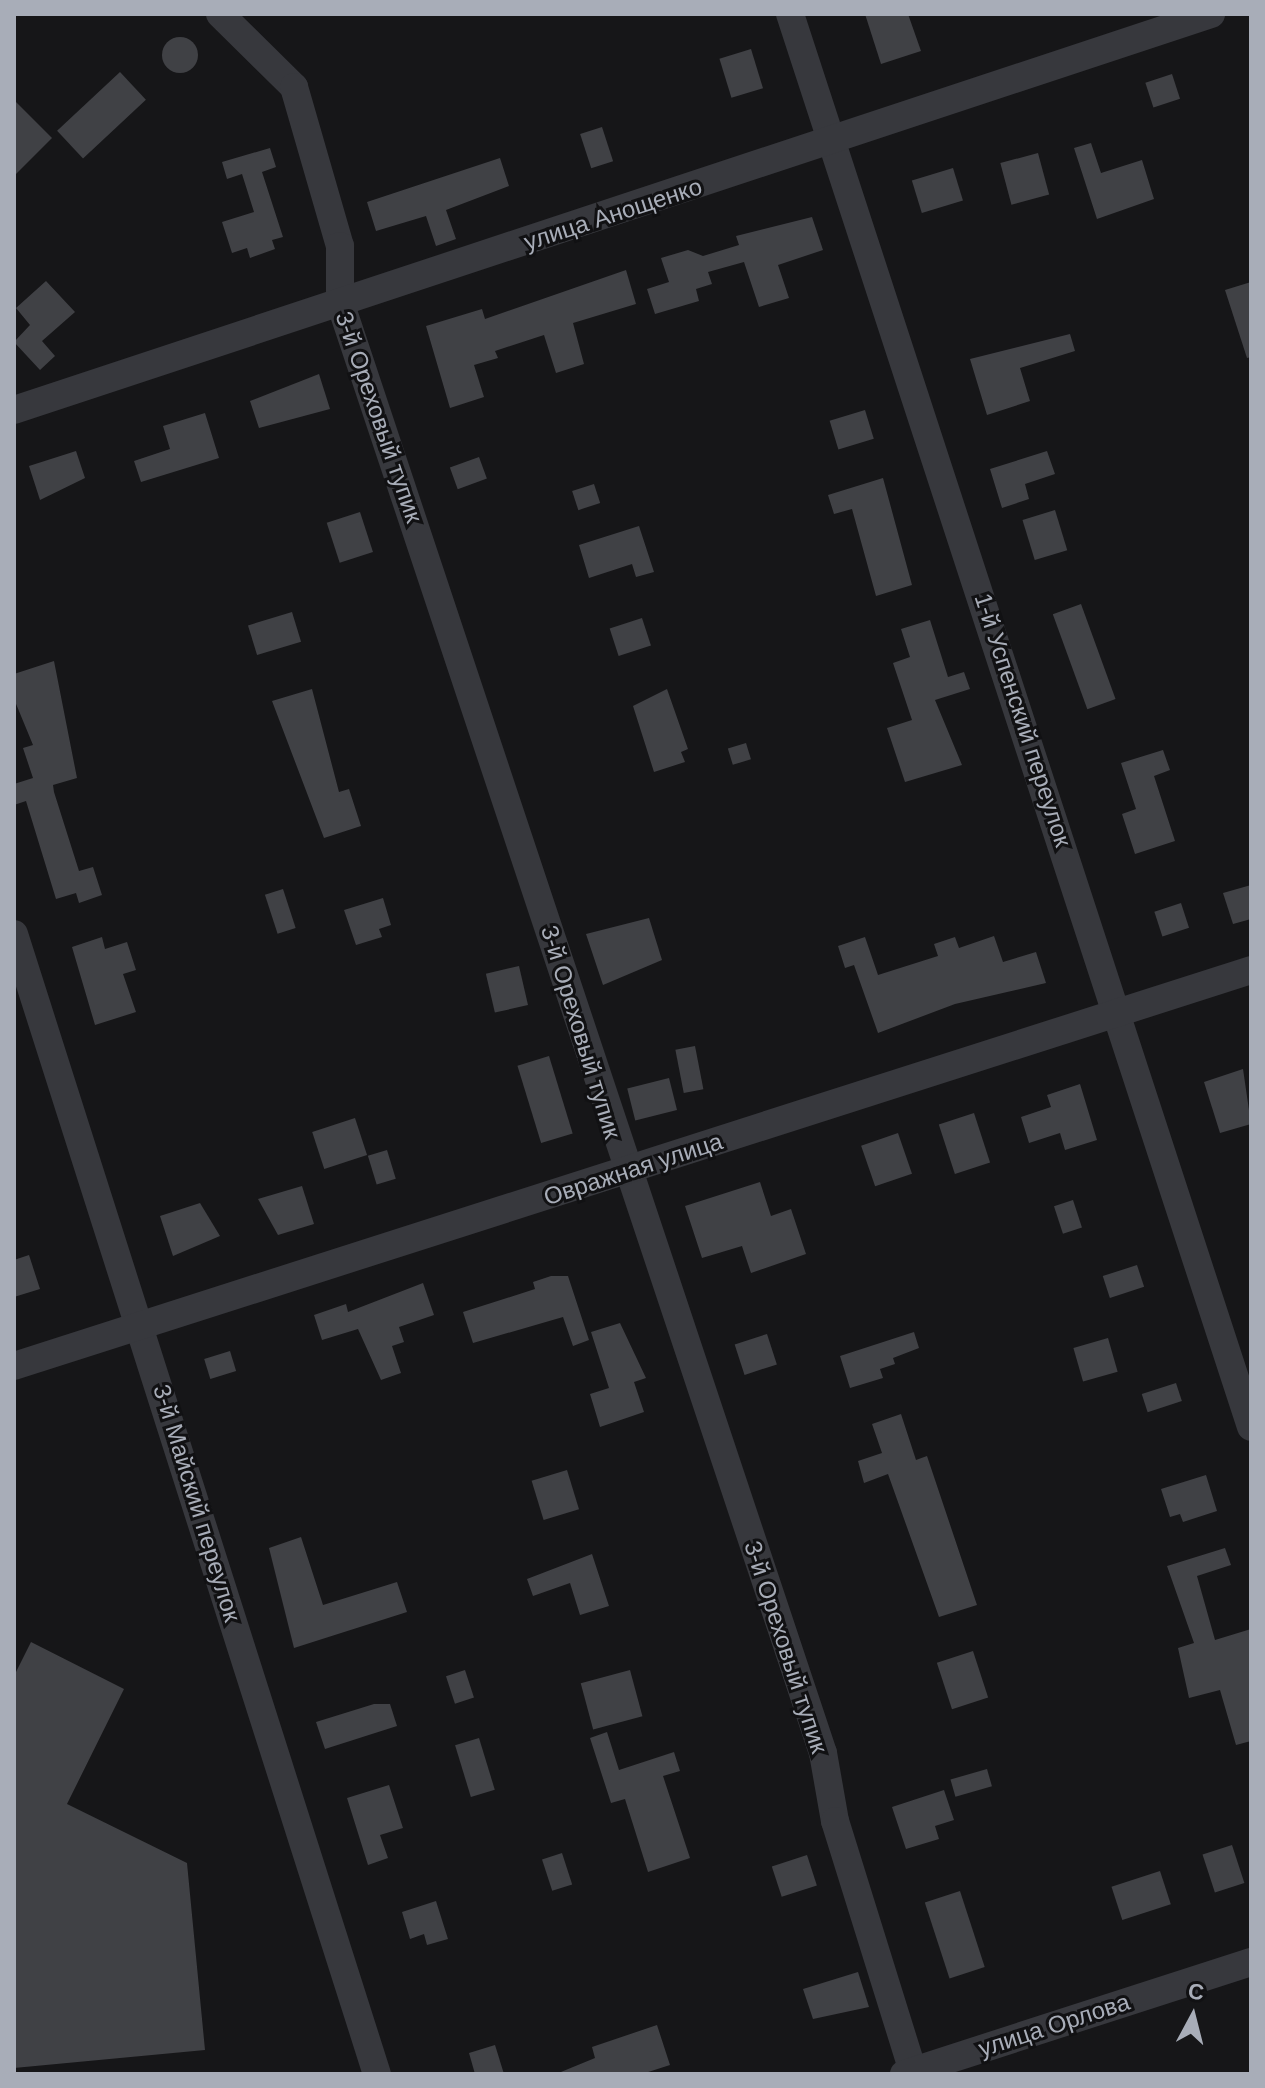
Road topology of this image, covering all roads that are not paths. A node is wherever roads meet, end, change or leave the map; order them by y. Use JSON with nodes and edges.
{"nodes":[{"id":1,"x":220,"y":14,"type":"edge"},
{"id":2,"x":790,"y":14,"type":"edge"},
{"id":3,"x":1211,"y":14,"type":"edge"},
{"id":4,"x":832,"y":143,"type":"junction"},
{"id":5,"x":340,"y":302,"type":"junction"},
{"id":6,"x":14,"y":410,"type":"edge"},
{"id":7,"x":14,"y":934,"type":"edge"},
{"id":8,"x":1251,"y":970,"type":"edge"},
{"id":9,"x":1121,"y":1013,"type":"junction"},
{"id":10,"x":625,"y":1172,"type":"junction"},
{"id":11,"x":141,"y":1325,"type":"junction"},
{"id":12,"x":14,"y":1366,"type":"edge"},
{"id":13,"x":1248,"y":1410,"type":"edge"},
{"id":14,"x":1251,"y":1962,"type":"edge"},
{"id":15,"x":911,"y":2073,"type":"edge"},
{"id":16,"x":377,"y":2074,"type":"edge"}],
"edges":[{"from":1,"to":5,"type":"street","name":"3-й Ореховый тупик"},
{"from":2,"to":4,"type":"street","name":"1-й Успенский переулок"},
{"from":3,"to":4,"type":"street","name":"улица Анощенко"},
{"from":4,"to":5,"type":"street","name":"улица Анощенко"},
{"from":4,"to":9,"type":"street","name":"1-й Успенский переулок"},
{"from":5,"to":6,"type":"street","name":"улица Анощенко"},
{"from":5,"to":10,"type":"street","name":"3-й Ореховый тупик"},
{"from":7,"to":11,"type":"street","name":"3-й Майский переулок"},
{"from":8,"to":9,"type":"street","name":"Овражная улица"},
{"from":9,"to":10,"type":"street","name":"Овражная улица"},
{"from":9,"to":13,"type":"street","name":"1-й Успенский переулок"},
{"from":10,"to":11,"type":"street","name":"Овражная улица"},
{"from":10,"to":15,"type":"street","name":"3-й Ореховый тупик"},
{"from":11,"to":12,"type":"street","name":"Овражная улица"},
{"from":11,"to":16,"type":"street","name":"3-й Майский переулок"},
{"from":14,"to":15,"type":"street","name":"улица Орлова"}]}
